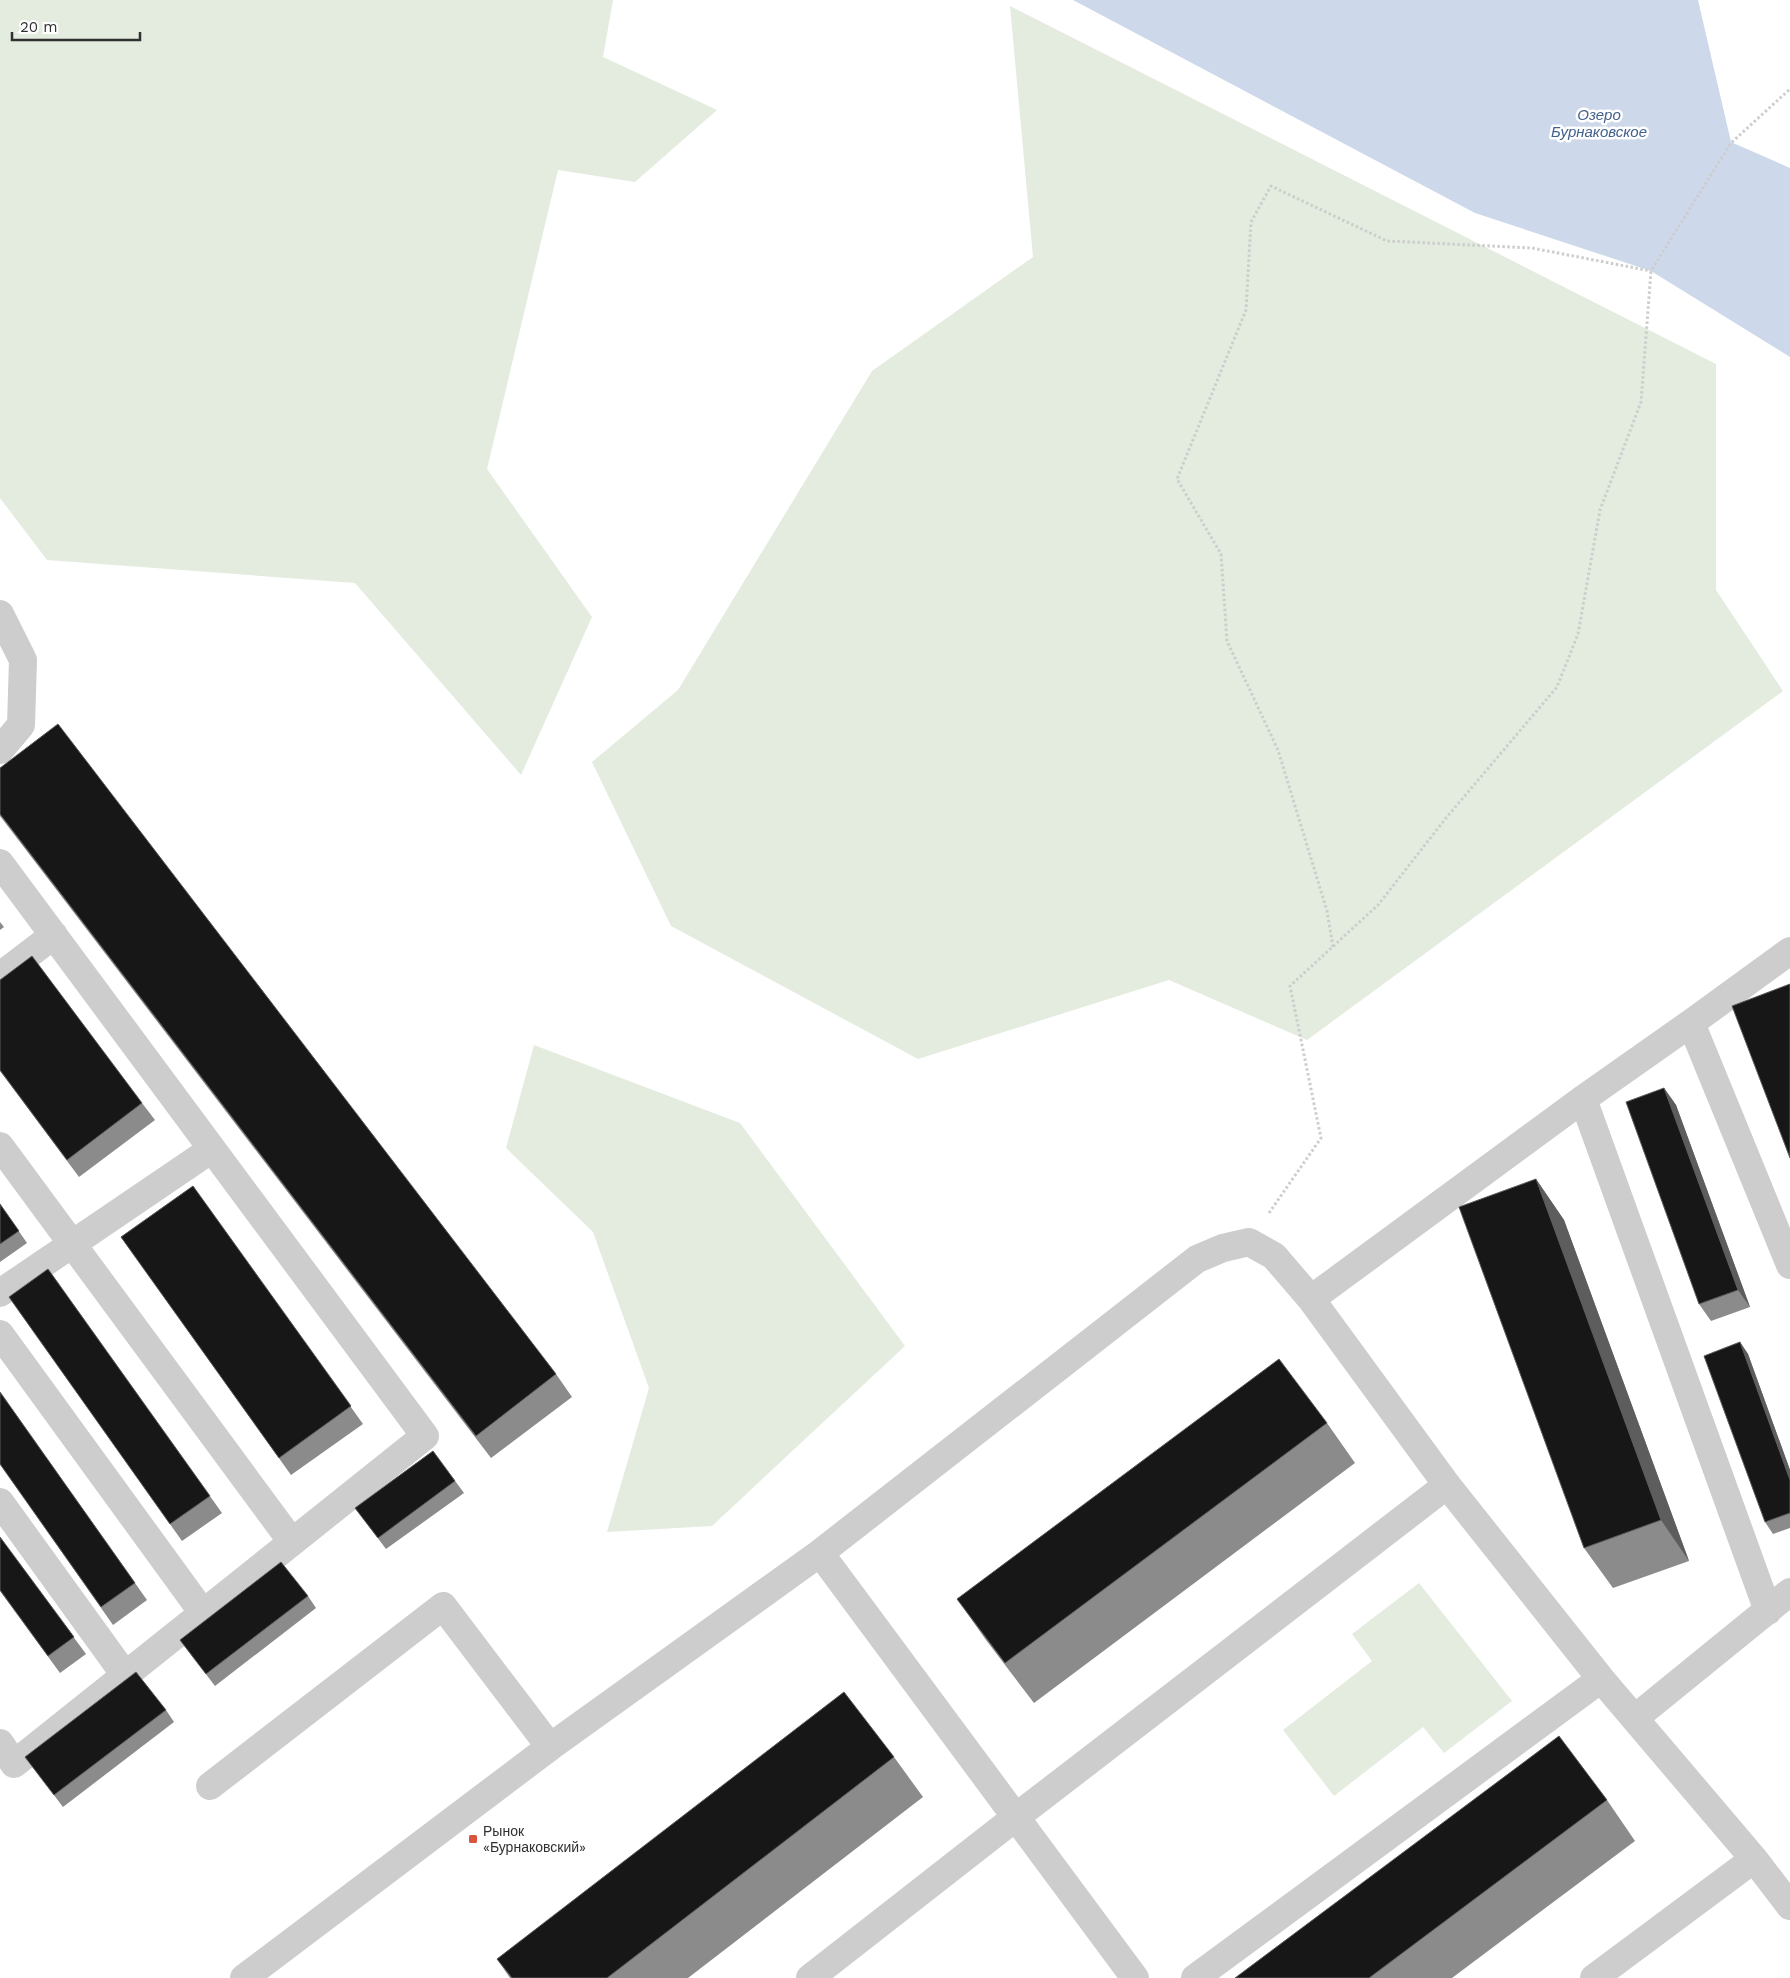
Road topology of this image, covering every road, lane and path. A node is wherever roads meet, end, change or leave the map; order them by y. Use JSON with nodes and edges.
{"nodes":[{"id":1,"x":1790,"y":90,"type":"edge"},
{"id":2,"x":1651,"y":271,"type":"junction"},
{"id":3,"x":0,"y":614,"type":"edge"},
{"id":4,"x":0,"y":750,"type":"edge"},
{"id":5,"x":0,"y":862,"type":"edge"},
{"id":6,"x":54,"y":934,"type":"junction"},
{"id":7,"x":1333,"y":947,"type":"junction"},
{"id":8,"x":1790,"y":951,"type":"edge"},
{"id":9,"x":0,"y":976,"type":"edge"},
{"id":10,"x":1691,"y":1023,"type":"junction"},
{"id":11,"x":1583,"y":1100,"type":"junction"},
{"id":12,"x":0,"y":1146,"type":"edge"},
{"id":13,"x":212,"y":1149,"type":"junction"},
{"id":14,"x":1249,"y":1242,"type":"junction"},
{"id":15,"x":72,"y":1244,"type":"junction"},
{"id":16,"x":1790,"y":1265,"type":"edge"},
{"id":17,"x":0,"y":1293,"type":"edge"},
{"id":18,"x":1311,"y":1299,"type":"junction"},
{"id":19,"x":0,"y":1334,"type":"edge"},
{"id":20,"x":1447,"y":1485,"type":"junction"},
{"id":21,"x":0,"y":1502,"type":"edge"},
{"id":22,"x":292,"y":1542,"type":"junction"},
{"id":23,"x":820,"y":1552,"type":"junction"},
{"id":24,"x":1790,"y":1592,"type":"edge"},
{"id":25,"x":1768,"y":1611,"type":"junction"},
{"id":26,"x":204,"y":1613,"type":"junction"},
{"id":27,"x":125,"y":1675,"type":"junction"},
{"id":28,"x":1602,"y":1679,"type":"junction"},
{"id":29,"x":1635,"y":1718,"type":"junction"},
{"id":30,"x":0,"y":1743,"type":"edge"},
{"id":31,"x":550,"y":1747,"type":"junction"},
{"id":32,"x":210,"y":1786,"type":"dead end"},
{"id":33,"x":1016,"y":1817,"type":"junction"},
{"id":34,"x":1754,"y":1859,"type":"junction"},
{"id":35,"x":1786,"y":1893,"type":"edge"},
{"id":36,"x":244,"y":1978,"type":"edge"},
{"id":37,"x":810,"y":1978,"type":"edge"},
{"id":38,"x":1135,"y":1978,"type":"edge"},
{"id":39,"x":1195,"y":1978,"type":"edge"},
{"id":40,"x":1594,"y":1978,"type":"edge"}],
"edges":[{"from":1,"to":2,"type":"path"},
{"from":2,"to":7,"type":"path"},
{"from":2,"to":7,"type":"path"},
{"from":3,"to":4,"type":"street"},
{"from":5,"to":6,"type":"street"},
{"from":6,"to":9,"type":"street"},
{"from":6,"to":13,"type":"street"},
{"from":7,"to":14,"type":"path"},
{"from":8,"to":10,"type":"street"},
{"from":10,"to":11,"type":"street"},
{"from":10,"to":16,"type":"street"},
{"from":11,"to":18,"type":"street"},
{"from":11,"to":25,"type":"street"},
{"from":12,"to":15,"type":"street"},
{"from":13,"to":15,"type":"street"},
{"from":13,"to":22,"type":"street"},
{"from":14,"to":18,"type":"street"},
{"from":14,"to":23,"type":"street"},
{"from":15,"to":17,"type":"street"},
{"from":15,"to":22,"type":"street"},
{"from":18,"to":20,"type":"street"},
{"from":19,"to":26,"type":"street"},
{"from":20,"to":28,"type":"street"},
{"from":20,"to":33,"type":"street"},
{"from":21,"to":27,"type":"street"},
{"from":22,"to":26,"type":"street"},
{"from":23,"to":31,"type":"street"},
{"from":23,"to":33,"type":"street"},
{"from":24,"to":25,"type":"street"},
{"from":25,"to":29,"type":"street"},
{"from":26,"to":27,"type":"street"},
{"from":27,"to":30,"type":"street"},
{"from":28,"to":29,"type":"street"},
{"from":28,"to":39,"type":"street"},
{"from":29,"to":34,"type":"street"},
{"from":31,"to":32,"type":"street"},
{"from":31,"to":36,"type":"street"},
{"from":33,"to":37,"type":"street"},
{"from":33,"to":38,"type":"street"},
{"from":34,"to":35,"type":"street"},
{"from":34,"to":40,"type":"street"}]}
